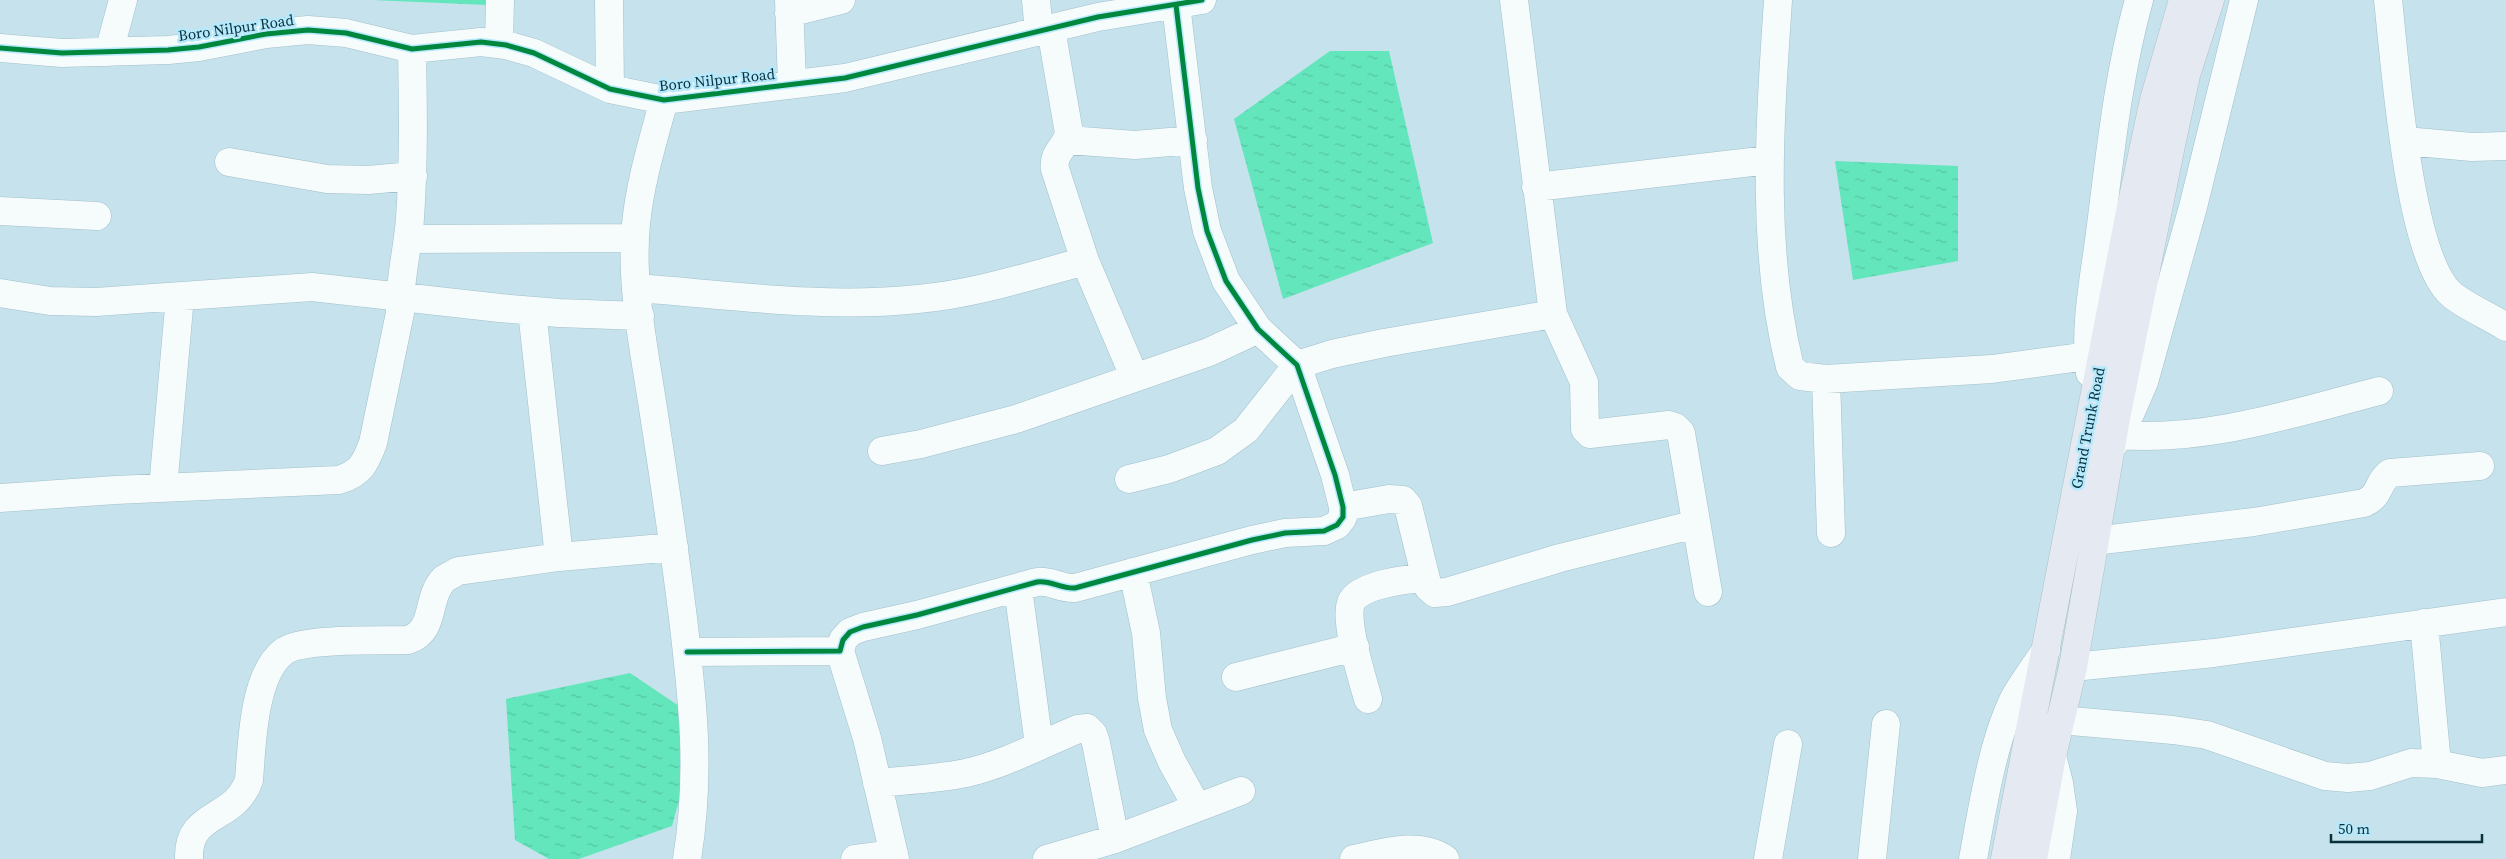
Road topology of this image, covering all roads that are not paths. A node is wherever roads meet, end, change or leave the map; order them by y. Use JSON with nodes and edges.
{"nodes":[{"id":1,"x":123,"y":0,"type":"edge"},
{"id":2,"x":500,"y":0,"type":"edge"},
{"id":3,"x":609,"y":0,"type":"edge"},
{"id":4,"x":841,"y":0,"type":"edge"},
{"id":5,"x":1036,"y":0,"type":"edge"},
{"id":6,"x":1514,"y":0,"type":"edge"},
{"id":7,"x":1778,"y":0,"type":"edge"},
{"id":8,"x":2139,"y":0,"type":"edge"},
{"id":9,"x":2184,"y":0,"type":"edge"},
{"id":10,"x":2210,"y":0,"type":"edge"},
{"id":11,"x":2244,"y":0,"type":"edge"},
{"id":12,"x":2388,"y":0,"type":"edge"},
{"id":13,"x":1189,"y":2,"type":"edge"},
{"id":14,"x":1139,"y":5,"type":"edge"},
{"id":15,"x":789,"y":7,"type":"edge"},
{"id":16,"x":1045,"y":30,"type":"junction"},
{"id":17,"x":499,"y":44,"type":"junction"},
{"id":18,"x":0,"y":48,"type":"edge"},
{"id":19,"x":412,"y":49,"type":"junction"},
{"id":20,"x":110,"y":52,"type":"junction"},
{"id":21,"x":792,"y":84,"type":"junction"},
{"id":22,"x":610,"y":89,"type":"junction"},
{"id":23,"x":664,"y":100,"type":"junction"},
{"id":24,"x":1068,"y":140,"type":"junction"},
{"id":25,"x":1193,"y":140,"type":"junction"},
{"id":26,"x":2406,"y":141,"type":"junction"},
{"id":27,"x":2506,"y":146,"type":"edge"},
{"id":28,"x":1769,"y":160,"type":"junction"},
{"id":29,"x":229,"y":162,"type":"dead end"},
{"id":30,"x":413,"y":176,"type":"junction"},
{"id":31,"x":1536,"y":187,"type":"junction"},
{"id":32,"x":0,"y":211,"type":"edge"},
{"id":33,"x":97,"y":216,"type":"dead end"},
{"id":34,"x":635,"y":238,"type":"junction"},
{"id":35,"x":409,"y":240,"type":"junction"},
{"id":36,"x":1085,"y":261,"type":"junction"},
{"id":37,"x":637,"y":288,"type":"junction"},
{"id":38,"x":0,"y":293,"type":"edge"},
{"id":39,"x":180,"y":296,"type":"junction"},
{"id":40,"x":400,"y":298,"type":"junction"},
{"id":41,"x":532,"y":311,"type":"junction"},
{"id":42,"x":1554,"y":314,"type":"junction"},
{"id":43,"x":640,"y":316,"type":"junction"},
{"id":44,"x":2506,"y":327,"type":"edge"},
{"id":45,"x":1258,"y":329,"type":"junction"},
{"id":46,"x":2088,"y":356,"type":"junction"},
{"id":47,"x":1297,"y":365,"type":"junction"},
{"id":48,"x":1134,"y":376,"type":"junction"},
{"id":49,"x":1826,"y":379,"type":"junction"},
{"id":50,"x":2379,"y":391,"type":"dead end"},
{"id":51,"x":2094,"y":397,"type":"junction"},
{"id":52,"x":2114,"y":443,"type":"junction"},
{"id":53,"x":882,"y":451,"type":"dead end"},
{"id":54,"x":2480,"y":466,"type":"dead end"},
{"id":55,"x":1129,"y":479,"type":"dead end"},
{"id":56,"x":163,"y":488,"type":"junction"},
{"id":57,"x":0,"y":498,"type":"edge"},
{"id":58,"x":1343,"y":507,"type":"junction"},
{"id":59,"x":1696,"y":524,"type":"junction"},
{"id":60,"x":1832,"y":533,"type":"dead end"},
{"id":61,"x":2094,"y":541,"type":"junction"},
{"id":62,"x":674,"y":547,"type":"junction"},
{"id":63,"x":559,"y":557,"type":"junction"},
{"id":64,"x":1133,"y":572,"type":"junction"},
{"id":65,"x":1425,"y":578,"type":"junction"},
{"id":66,"x":1018,"y":588,"type":"junction"},
{"id":67,"x":1708,"y":592,"type":"dead end"},
{"id":68,"x":2506,"y":612,"type":"edge"},
{"id":69,"x":2424,"y":623,"type":"junction"},
{"id":70,"x":1355,"y":647,"type":"junction"},
{"id":71,"x":2047,"y":649,"type":"junction"},
{"id":72,"x":840,"y":651,"type":"junction"},
{"id":73,"x":687,"y":652,"type":"junction"},
{"id":74,"x":2073,"y":667,"type":"junction"},
{"id":75,"x":1236,"y":678,"type":"dead end"},
{"id":76,"x":1368,"y":699,"type":"dead end"},
{"id":77,"x":2060,"y":720,"type":"junction"},
{"id":78,"x":1886,"y":724,"type":"dead end"},
{"id":79,"x":1788,"y":744,"type":"dead end"},
{"id":80,"x":1039,"y":746,"type":"junction"},
{"id":81,"x":2052,"y":756,"type":"junction"},
{"id":82,"x":2437,"y":764,"type":"junction"},
{"id":83,"x":2506,"y":770,"type":"edge"},
{"id":84,"x":877,"y":782,"type":"junction"},
{"id":85,"x":1242,"y":791,"type":"dead end"},
{"id":86,"x":1197,"y":807,"type":"junction"},
{"id":87,"x":1105,"y":847,"type":"edge"},
{"id":88,"x":894,"y":856,"type":"edge"},
{"id":89,"x":189,"y":859,"type":"edge"},
{"id":90,"x":687,"y":859,"type":"edge"},
{"id":91,"x":855,"y":859,"type":"edge"},
{"id":92,"x":1047,"y":859,"type":"edge"},
{"id":93,"x":1354,"y":859,"type":"edge"},
{"id":94,"x":1445,"y":859,"type":"edge"},
{"id":95,"x":1768,"y":859,"type":"edge"},
{"id":96,"x":1872,"y":859,"type":"edge"},
{"id":97,"x":1973,"y":859,"type":"edge"},
{"id":98,"x":2005,"y":859,"type":"edge"},
{"id":99,"x":2033,"y":859,"type":"edge"},
{"id":100,"x":2056,"y":859,"type":"edge"}],
"edges":[{"from":1,"to":20,"type":"street"},
{"from":2,"to":17,"type":"street"},
{"from":3,"to":22,"type":"street"},
{"from":4,"to":15,"type":"street"},
{"from":5,"to":16,"type":"street"},
{"from":6,"to":31,"type":"street"},
{"from":7,"to":28,"type":"street"},
{"from":8,"to":46,"type":"street"},
{"from":9,"to":51,"type":"highway","name":"Grand Trunk Road"},
{"from":10,"to":52,"type":"highway","name":"Grand Trunk Road"},
{"from":11,"to":52,"type":"street"},
{"from":12,"to":26,"type":"street"},
{"from":13,"to":14,"type":"street","name":"Boro Nilpur Road"},
{"from":13,"to":25,"type":"street"},
{"from":14,"to":16,"type":"street","name":"Boro Nilpur Road"},
{"from":15,"to":21,"type":"street"},
{"from":16,"to":21,"type":"street","name":"Boro Nilpur Road"},
{"from":16,"to":24,"type":"street"},
{"from":17,"to":19,"type":"street","name":"Boro Nilpur Road"},
{"from":17,"to":22,"type":"street","name":"Boro Nilpur Road"},
{"from":18,"to":20,"type":"street","name":"Boro Nilpur Road"},
{"from":19,"to":20,"type":"street","name":"Boro Nilpur Road"},
{"from":19,"to":30,"type":"street"},
{"from":21,"to":23,"type":"street","name":"Boro Nilpur Road"},
{"from":22,"to":23,"type":"street","name":"Boro Nilpur Road"},
{"from":23,"to":34,"type":"street"},
{"from":24,"to":25,"type":"street"},
{"from":24,"to":36,"type":"street"},
{"from":25,"to":45,"type":"street"},
{"from":26,"to":27,"type":"street"},
{"from":26,"to":44,"type":"street"},
{"from":28,"to":31,"type":"street"},
{"from":28,"to":49,"type":"street"},
{"from":29,"to":30,"type":"street"},
{"from":30,"to":35,"type":"street"},
{"from":31,"to":42,"type":"street"},
{"from":32,"to":33,"type":"street"},
{"from":34,"to":35,"type":"street"},
{"from":34,"to":37,"type":"street"},
{"from":35,"to":40,"type":"street"},
{"from":36,"to":37,"type":"street"},
{"from":36,"to":48,"type":"street"},
{"from":37,"to":43,"type":"street"},
{"from":38,"to":39,"type":"street"},
{"from":39,"to":40,"type":"street"},
{"from":39,"to":56,"type":"street"},
{"from":40,"to":41,"type":"street"},
{"from":40,"to":56,"type":"street"},
{"from":41,"to":43,"type":"street"},
{"from":41,"to":63,"type":"street"},
{"from":42,"to":47,"type":"street"},
{"from":42,"to":59,"type":"street"},
{"from":43,"to":62,"type":"street"},
{"from":45,"to":47,"type":"street"},
{"from":45,"to":48,"type":"street"},
{"from":46,"to":49,"type":"street"},
{"from":46,"to":51,"type":"street"},
{"from":47,"to":55,"type":"street"},
{"from":47,"to":58,"type":"street"},
{"from":48,"to":53,"type":"street"},
{"from":49,"to":60,"type":"street"},
{"from":50,"to":52,"type":"street"},
{"from":51,"to":71,"type":"highway","name":"Grand Trunk Road"},
{"from":52,"to":61,"type":"highway","name":"Grand Trunk Road"},
{"from":54,"to":61,"type":"street"},
{"from":56,"to":57,"type":"street"},
{"from":58,"to":64,"type":"street"},
{"from":58,"to":65,"type":"street"},
{"from":59,"to":65,"type":"street"},
{"from":59,"to":67,"type":"street"},
{"from":61,"to":74,"type":"highway","name":"Grand Trunk Road"},
{"from":62,"to":63,"type":"street"},
{"from":62,"to":73,"type":"street"},
{"from":63,"to":89,"type":"street"},
{"from":64,"to":66,"type":"street"},
{"from":64,"to":86,"type":"street"},
{"from":65,"to":70,"type":"street"},
{"from":66,"to":72,"type":"street"},
{"from":66,"to":80,"type":"street"},
{"from":68,"to":69,"type":"street"},
{"from":69,"to":74,"type":"street"},
{"from":69,"to":82,"type":"street"},
{"from":70,"to":75,"type":"street"},
{"from":70,"to":76,"type":"street"},
{"from":71,"to":97,"type":"street"},
{"from":71,"to":98,"type":"highway","name":"Grand Trunk Road"},
{"from":72,"to":73,"type":"street"},
{"from":72,"to":84,"type":"street"},
{"from":73,"to":90,"type":"street"},
{"from":74,"to":77,"type":"highway","name":"Grand Trunk Road"},
{"from":77,"to":81,"type":"highway","name":"Grand Trunk Road"},
{"from":77,"to":82,"type":"street"},
{"from":78,"to":96,"type":"street"},
{"from":79,"to":95,"type":"street"},
{"from":80,"to":84,"type":"street"},
{"from":80,"to":87,"type":"street"},
{"from":81,"to":99,"type":"highway","name":"Grand Trunk Road"},
{"from":81,"to":100,"type":"street"},
{"from":82,"to":83,"type":"street"},
{"from":84,"to":88,"type":"street"},
{"from":85,"to":86,"type":"street"},
{"from":86,"to":87,"type":"street"},
{"from":87,"to":92,"type":"street"},
{"from":88,"to":91,"type":"street"},
{"from":93,"to":94,"type":"street"}]}
